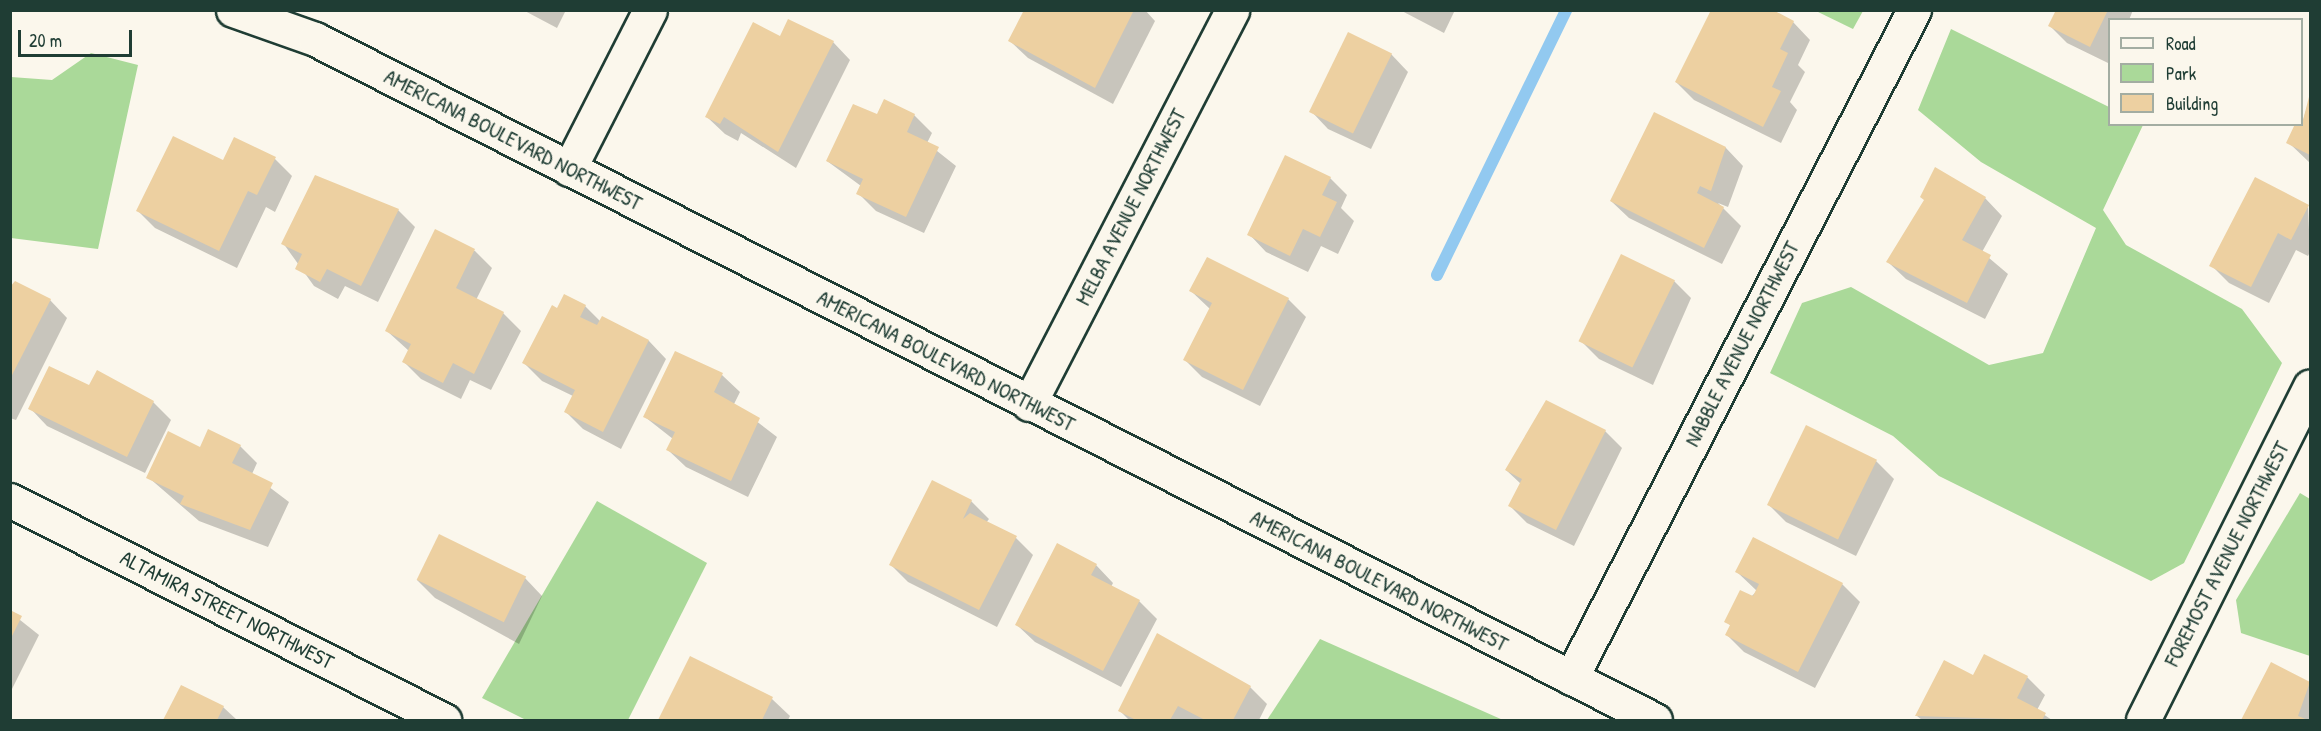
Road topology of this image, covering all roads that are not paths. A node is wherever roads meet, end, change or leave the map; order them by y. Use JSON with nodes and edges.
{"nodes":[{"id":1,"x":233,"y":10,"type":"edge"},
{"id":2,"x":650,"y":10,"type":"edge"},
{"id":3,"x":1232,"y":10,"type":"edge"},
{"id":4,"x":1914,"y":10,"type":"edge"},
{"id":5,"x":569,"y":169,"type":"junction"},
{"id":6,"x":2310,"y":387,"type":"edge"},
{"id":7,"x":1029,"y":404,"type":"junction"},
{"id":8,"x":10,"y":500,"type":"edge"},
{"id":9,"x":1571,"y":678,"type":"junction"},
{"id":10,"x":444,"y":720,"type":"edge"},
{"id":11,"x":1655,"y":720,"type":"edge"},
{"id":12,"x":2143,"y":720,"type":"edge"}],
"edges":[{"from":1,"to":5,"type":"street","name":"AMERICANA BOULEVARD NORTHWEST"},
{"from":2,"to":5,"type":"street"},
{"from":3,"to":7,"type":"street","name":"MELBA AVENUE NORTHWEST"},
{"from":4,"to":9,"type":"street","name":"NABBLE AVENUE NORTHWEST"},
{"from":5,"to":7,"type":"street","name":"AMERICANA BOULEVARD NORTHWEST"},
{"from":6,"to":12,"type":"street","name":"FOREMOST AVENUE NORTHWEST"},
{"from":7,"to":9,"type":"street","name":"AMERICANA BOULEVARD NORTHWEST"},
{"from":8,"to":10,"type":"street","name":"ALTAMIRA STREET NORTHWEST"},
{"from":9,"to":11,"type":"street","name":"AMERICANA BOULEVARD NORTHWEST"}]}
